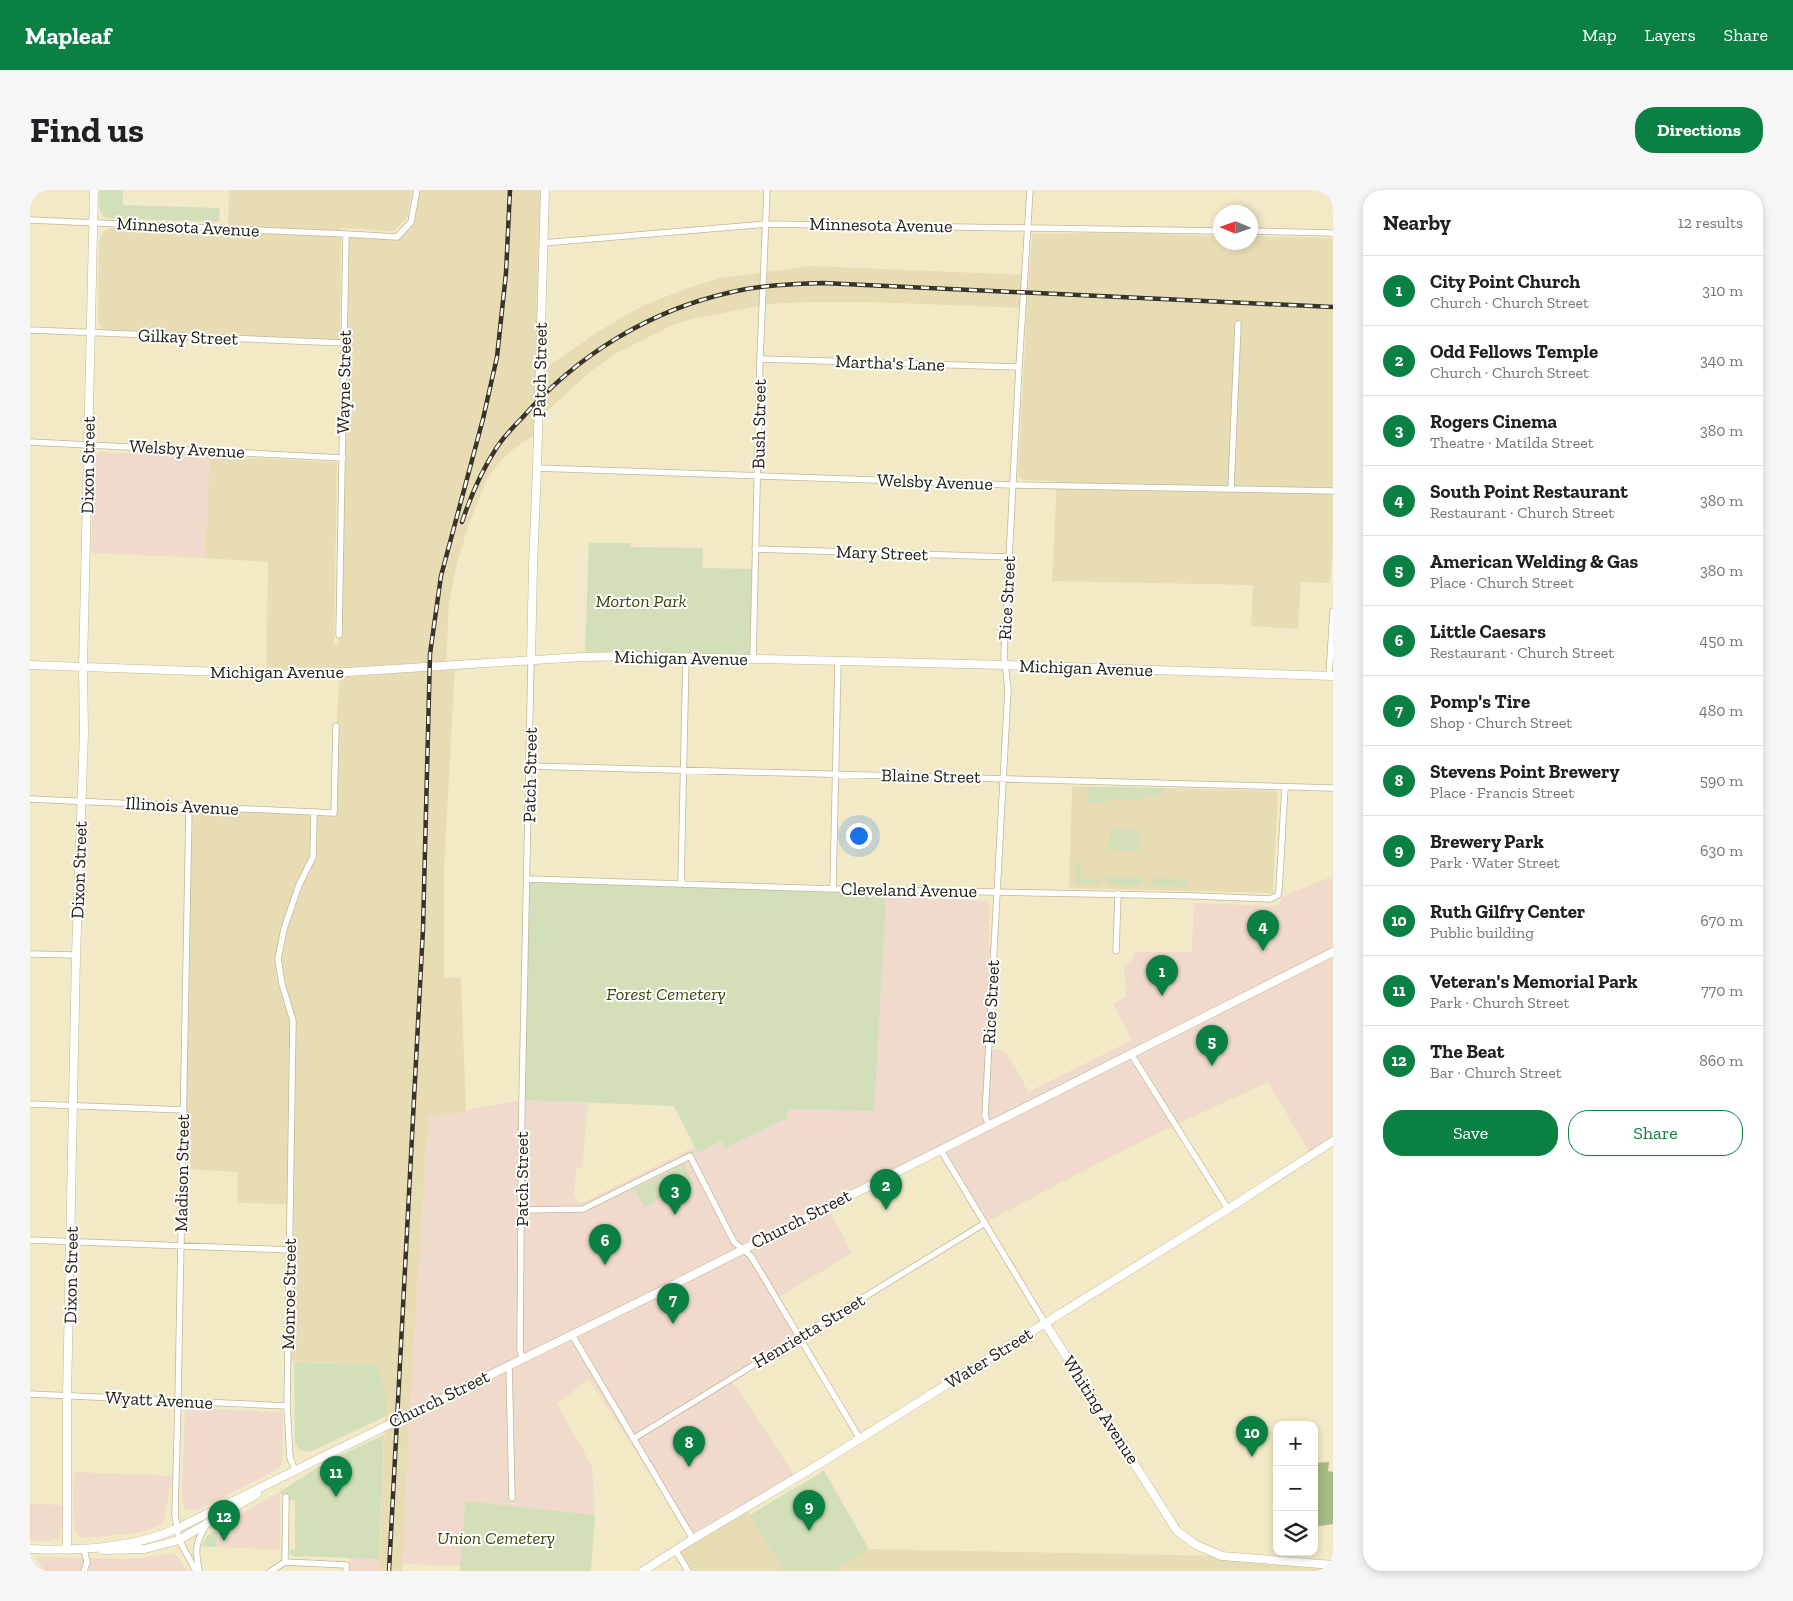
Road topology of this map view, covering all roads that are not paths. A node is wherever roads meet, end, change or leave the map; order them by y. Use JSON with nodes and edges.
{"nodes":[{"id":1,"x":94,"y":190,"type":"edge"},
{"id":2,"x":417,"y":190,"type":"edge"},
{"id":3,"x":544,"y":190,"type":"edge"},
{"id":4,"x":767,"y":190,"type":"edge"},
{"id":5,"x":1030,"y":190,"type":"edge"},
{"id":6,"x":30,"y":220,"type":"edge"},
{"id":7,"x":93,"y":222,"type":"junction"},
{"id":8,"x":766,"y":224,"type":"junction"},
{"id":9,"x":1028,"y":227,"type":"junction"},
{"id":10,"x":1213,"y":231,"type":"edge"},
{"id":11,"x":1258,"y":231,"type":"edge"},
{"id":12,"x":1333,"y":233,"type":"edge"},
{"id":13,"x":346,"y":234,"type":"junction"},
{"id":14,"x":543,"y":243,"type":"junction"},
{"id":15,"x":1238,"y":324,"type":"dead end"},
{"id":16,"x":30,"y":330,"type":"edge"},
{"id":17,"x":91,"y":333,"type":"junction"},
{"id":18,"x":345,"y":343,"type":"junction"},
{"id":19,"x":760,"y":359,"type":"junction"},
{"id":20,"x":1019,"y":367,"type":"junction"},
{"id":21,"x":30,"y":442,"type":"edge"},
{"id":22,"x":89,"y":444,"type":"junction"},
{"id":23,"x":343,"y":458,"type":"junction"},
{"id":24,"x":537,"y":468,"type":"junction"},
{"id":25,"x":758,"y":477,"type":"junction"},
{"id":26,"x":1012,"y":485,"type":"junction"},
{"id":27,"x":1231,"y":488,"type":"junction"},
{"id":28,"x":1333,"y":491,"type":"edge"},
{"id":29,"x":755,"y":549,"type":"junction"},
{"id":30,"x":1009,"y":557,"type":"junction"},
{"id":31,"x":1333,"y":610,"type":"edge"},
{"id":32,"x":338,"y":635,"type":"dead end"},
{"id":33,"x":686,"y":656,"type":"junction"},
{"id":34,"x":753,"y":659,"type":"junction"},
{"id":35,"x":531,"y":660,"type":"junction"},
{"id":36,"x":838,"y":662,"type":"junction"},
{"id":37,"x":30,"y":665,"type":"edge"},
{"id":38,"x":1006,"y":665,"type":"junction"},
{"id":39,"x":83,"y":668,"type":"junction"},
{"id":40,"x":1331,"y":676,"type":"edge"},
{"id":41,"x":336,"y":726,"type":"dead end"},
{"id":42,"x":530,"y":766,"type":"junction"},
{"id":43,"x":683,"y":770,"type":"junction"},
{"id":44,"x":835,"y":774,"type":"junction"},
{"id":45,"x":1003,"y":778,"type":"junction"},
{"id":46,"x":1285,"y":787,"type":"junction"},
{"id":47,"x":1333,"y":788,"type":"edge"},
{"id":48,"x":30,"y":799,"type":"edge"},
{"id":49,"x":82,"y":800,"type":"junction"},
{"id":50,"x":189,"y":806,"type":"junction"},
{"id":51,"x":314,"y":812,"type":"junction"},
{"id":52,"x":528,"y":879,"type":"junction"},
{"id":53,"x":681,"y":883,"type":"junction"},
{"id":54,"x":833,"y":889,"type":"junction"},
{"id":55,"x":997,"y":892,"type":"junction"},
{"id":56,"x":1118,"y":894,"type":"junction"},
{"id":57,"x":1116,"y":951,"type":"dead end"},
{"id":58,"x":1333,"y":952,"type":"edge"},
{"id":59,"x":30,"y":954,"type":"edge"},
{"id":60,"x":76,"y":955,"type":"junction"},
{"id":61,"x":1131,"y":1054,"type":"junction"},
{"id":62,"x":30,"y":1104,"type":"edge"},
{"id":63,"x":74,"y":1105,"type":"junction"},
{"id":64,"x":184,"y":1110,"type":"junction"},
{"id":65,"x":989,"y":1125,"type":"junction"},
{"id":66,"x":1333,"y":1141,"type":"edge"},
{"id":67,"x":940,"y":1149,"type":"junction"},
{"id":68,"x":1228,"y":1209,"type":"junction"},
{"id":69,"x":522,"y":1210,"type":"junction"},
{"id":70,"x":985,"y":1223,"type":"junction"},
{"id":71,"x":30,"y":1240,"type":"edge"},
{"id":72,"x":72,"y":1242,"type":"junction"},
{"id":73,"x":181,"y":1246,"type":"junction"},
{"id":74,"x":742,"y":1249,"type":"junction"},
{"id":75,"x":290,"y":1250,"type":"junction"},
{"id":76,"x":1045,"y":1322,"type":"junction"},
{"id":77,"x":572,"y":1335,"type":"junction"},
{"id":78,"x":800,"y":1337,"type":"junction"},
{"id":79,"x":522,"y":1359,"type":"junction"},
{"id":80,"x":509,"y":1364,"type":"junction"},
{"id":81,"x":30,"y":1394,"type":"edge"},
{"id":82,"x":68,"y":1396,"type":"junction"},
{"id":83,"x":178,"y":1401,"type":"junction"},
{"id":84,"x":287,"y":1406,"type":"junction"},
{"id":85,"x":633,"y":1439,"type":"junction"},
{"id":86,"x":860,"y":1439,"type":"junction"},
{"id":87,"x":295,"y":1470,"type":"junction"},
{"id":88,"x":286,"y":1497,"type":"dead end"},
{"id":89,"x":512,"y":1498,"type":"dead end"},
{"id":90,"x":207,"y":1524,"type":"junction"},
{"id":91,"x":176,"y":1529,"type":"junction"},
{"id":92,"x":179,"y":1540,"type":"junction"},
{"id":93,"x":692,"y":1540,"type":"junction"},
{"id":94,"x":30,"y":1549,"type":"edge"},
{"id":95,"x":84,"y":1549,"type":"junction"},
{"id":96,"x":67,"y":1550,"type":"junction"},
{"id":97,"x":676,"y":1551,"type":"junction"},
{"id":98,"x":285,"y":1562,"type":"junction"},
{"id":99,"x":1333,"y":1565,"type":"edge"},
{"id":100,"x":346,"y":1568,"type":"edge"},
{"id":101,"x":84,"y":1571,"type":"edge"},
{"id":102,"x":197,"y":1571,"type":"edge"},
{"id":103,"x":271,"y":1571,"type":"edge"},
{"id":104,"x":643,"y":1571,"type":"edge"},
{"id":105,"x":688,"y":1571,"type":"edge"}],
"edges":[{"from":1,"to":7,"type":"street","name":"Dixon Street"},
{"from":2,"to":13,"type":"street"},
{"from":3,"to":14,"type":"street","name":"Patch Street"},
{"from":4,"to":8,"type":"street","name":"Bush Street"},
{"from":5,"to":9,"type":"street","name":"Rice Street"},
{"from":6,"to":7,"type":"street","name":"Minnesota Avenue"},
{"from":7,"to":13,"type":"street","name":"Minnesota Avenue"},
{"from":7,"to":17,"type":"street","name":"Dixon Street"},
{"from":8,"to":9,"type":"street","name":"Minnesota Avenue"},
{"from":8,"to":14,"type":"street","name":"Minnesota Avenue"},
{"from":8,"to":19,"type":"street","name":"Bush Street"},
{"from":9,"to":10,"type":"street","name":"Minnesota Avenue"},
{"from":9,"to":20,"type":"street","name":"Rice Street"},
{"from":11,"to":12,"type":"street"},
{"from":13,"to":18,"type":"street","name":"Wayne Street"},
{"from":14,"to":24,"type":"street","name":"Patch Street"},
{"from":15,"to":27,"type":"street"},
{"from":16,"to":17,"type":"street","name":"Gilkay Street"},
{"from":17,"to":18,"type":"street","name":"Gilkay Street"},
{"from":17,"to":22,"type":"street","name":"Dixon Street"},
{"from":18,"to":23,"type":"street","name":"Wayne Street"},
{"from":19,"to":20,"type":"street","name":"Martha's Lane"},
{"from":19,"to":25,"type":"street","name":"Bush Street"},
{"from":20,"to":26,"type":"street","name":"Rice Street"},
{"from":21,"to":22,"type":"street","name":"Welsby Avenue"},
{"from":22,"to":23,"type":"street","name":"Welsby Avenue"},
{"from":22,"to":39,"type":"street","name":"Dixon Street"},
{"from":23,"to":32,"type":"street","name":"Wayne Street"},
{"from":24,"to":25,"type":"street","name":"Welsby Avenue"},
{"from":24,"to":35,"type":"street","name":"Patch Street"},
{"from":25,"to":26,"type":"street","name":"Welsby Avenue"},
{"from":25,"to":29,"type":"street","name":"Bush Street"},
{"from":26,"to":27,"type":"street","name":"Welsby Avenue"},
{"from":26,"to":30,"type":"street","name":"Rice Street"},
{"from":27,"to":28,"type":"street","name":"Welsby Avenue"},
{"from":29,"to":30,"type":"street","name":"Mary Street"},
{"from":29,"to":34,"type":"street","name":"Bush Street"},
{"from":30,"to":38,"type":"street","name":"Rice Street"},
{"from":31,"to":40,"type":"street"},
{"from":33,"to":34,"type":"street","name":"Michigan Avenue"},
{"from":33,"to":35,"type":"street","name":"Michigan Avenue"},
{"from":33,"to":43,"type":"street"},
{"from":34,"to":36,"type":"street","name":"Michigan Avenue"},
{"from":35,"to":39,"type":"street","name":"Michigan Avenue"},
{"from":35,"to":42,"type":"street","name":"Patch Street"},
{"from":36,"to":38,"type":"street","name":"Michigan Avenue"},
{"from":36,"to":44,"type":"street"},
{"from":37,"to":39,"type":"street","name":"Michigan Avenue"},
{"from":38,"to":40,"type":"street","name":"Michigan Avenue"},
{"from":38,"to":45,"type":"street","name":"Rice Street"},
{"from":39,"to":49,"type":"street","name":"Dixon Street"},
{"from":41,"to":51,"type":"street","name":"Illinois Avenue"},
{"from":42,"to":43,"type":"street","name":"Blaine Street"},
{"from":42,"to":52,"type":"street","name":"Patch Street"},
{"from":43,"to":44,"type":"street","name":"Blaine Street"},
{"from":43,"to":53,"type":"street"},
{"from":44,"to":45,"type":"street","name":"Blaine Street"},
{"from":44,"to":54,"type":"street"},
{"from":45,"to":46,"type":"street","name":"Blaine Street"},
{"from":45,"to":55,"type":"street","name":"Rice Street"},
{"from":46,"to":47,"type":"street","name":"Blaine Street"},
{"from":46,"to":56,"type":"street","name":"Cleveland Avenue"},
{"from":48,"to":49,"type":"street","name":"Illinois Avenue"},
{"from":49,"to":50,"type":"street","name":"Illinois Avenue"},
{"from":49,"to":60,"type":"street","name":"Dixon Street"},
{"from":50,"to":51,"type":"street","name":"Illinois Avenue"},
{"from":50,"to":64,"type":"street","name":"Madison Street"},
{"from":51,"to":75,"type":"street","name":"Monroe Street"},
{"from":52,"to":53,"type":"street","name":"Cleveland Avenue"},
{"from":52,"to":69,"type":"street","name":"Patch Street"},
{"from":53,"to":54,"type":"street","name":"Cleveland Avenue"},
{"from":54,"to":55,"type":"street","name":"Cleveland Avenue"},
{"from":55,"to":56,"type":"street","name":"Cleveland Avenue"},
{"from":55,"to":65,"type":"street","name":"Rice Street"},
{"from":56,"to":57,"type":"street"},
{"from":58,"to":61,"type":"street","name":"Church Street"},
{"from":59,"to":60,"type":"street"},
{"from":60,"to":63,"type":"street","name":"Dixon Street"},
{"from":61,"to":65,"type":"street","name":"Church Street"},
{"from":61,"to":68,"type":"street"},
{"from":62,"to":63,"type":"street"},
{"from":63,"to":64,"type":"street"},
{"from":63,"to":72,"type":"street","name":"Dixon Street"},
{"from":64,"to":73,"type":"street","name":"Madison Street"},
{"from":65,"to":67,"type":"street","name":"Church Street"},
{"from":66,"to":68,"type":"street","name":"Water Street"},
{"from":67,"to":70,"type":"street","name":"Whiting Avenue"},
{"from":67,"to":74,"type":"street","name":"Church Street"},
{"from":68,"to":76,"type":"street","name":"Water Street"},
{"from":69,"to":74,"type":"street"},
{"from":69,"to":79,"type":"street","name":"Patch Street"},
{"from":70,"to":76,"type":"street","name":"Whiting Avenue"},
{"from":70,"to":78,"type":"street","name":"Henrietta Street"},
{"from":71,"to":72,"type":"street"},
{"from":72,"to":73,"type":"street"},
{"from":72,"to":82,"type":"street","name":"Dixon Street"},
{"from":73,"to":75,"type":"street"},
{"from":73,"to":83,"type":"street","name":"Madison Street"},
{"from":74,"to":77,"type":"street","name":"Church Street"},
{"from":74,"to":78,"type":"street"},
{"from":75,"to":84,"type":"street","name":"Monroe Street"},
{"from":76,"to":86,"type":"street","name":"Water Street"},
{"from":76,"to":99,"type":"street","name":"Whiting Avenue"},
{"from":77,"to":79,"type":"street","name":"Church Street"},
{"from":77,"to":85,"type":"street"},
{"from":78,"to":85,"type":"street","name":"Henrietta Street"},
{"from":78,"to":86,"type":"street"},
{"from":79,"to":80,"type":"street","name":"Church Street"},
{"from":80,"to":87,"type":"street","name":"Church Street"},
{"from":80,"to":89,"type":"street"},
{"from":81,"to":82,"type":"street","name":"Wyatt Avenue"},
{"from":82,"to":83,"type":"street","name":"Wyatt Avenue"},
{"from":82,"to":96,"type":"street","name":"Dixon Street"},
{"from":83,"to":84,"type":"street","name":"Wyatt Avenue"},
{"from":83,"to":91,"type":"street","name":"Madison Street"},
{"from":84,"to":87,"type":"street","name":"Monroe Street"},
{"from":85,"to":93,"type":"street"},
{"from":86,"to":93,"type":"street","name":"Water Street"},
{"from":87,"to":90,"type":"street","name":"Church Street"},
{"from":87,"to":91,"type":"street","name":"Church Street"},
{"from":88,"to":98,"type":"street"},
{"from":90,"to":92,"type":"street","name":"Church Street"},
{"from":90,"to":102,"type":"street"},
{"from":91,"to":92,"type":"street","name":"Madison Street"},
{"from":91,"to":95,"type":"street","name":"Church Street"},
{"from":92,"to":95,"type":"street","name":"Church Street"},
{"from":92,"to":102,"type":"street","name":"Madison Street"},
{"from":93,"to":97,"type":"street","name":"Water Street"},
{"from":94,"to":96,"type":"street"},
{"from":95,"to":96,"type":"street"},
{"from":95,"to":101,"type":"street"},
{"from":97,"to":104,"type":"street","name":"Water Street"},
{"from":97,"to":105,"type":"street"},
{"from":98,"to":100,"type":"street"},
{"from":98,"to":103,"type":"street"}]}
